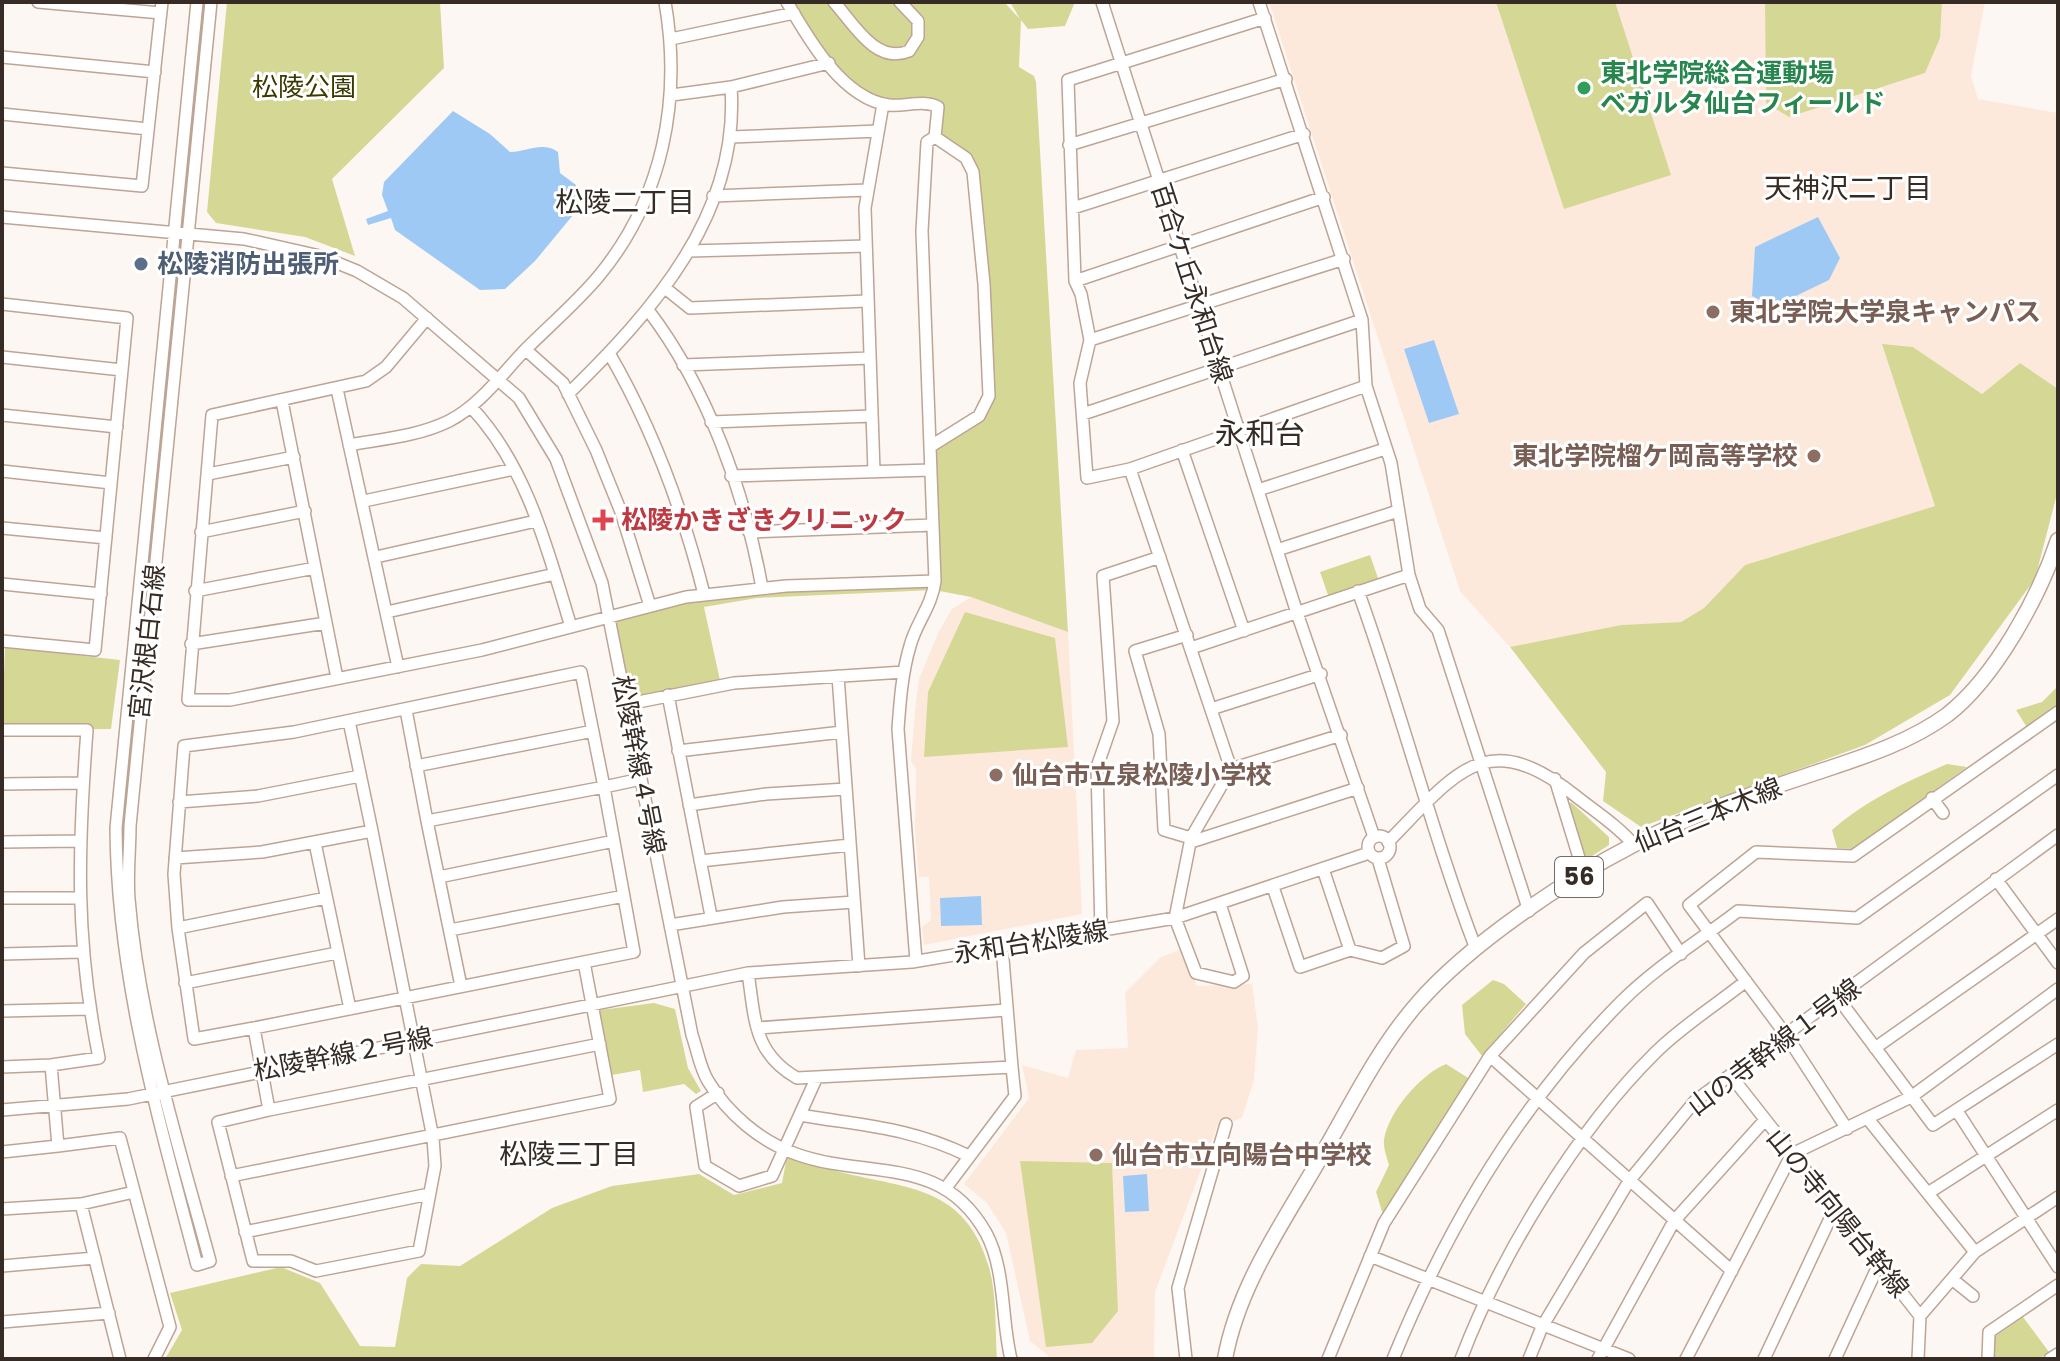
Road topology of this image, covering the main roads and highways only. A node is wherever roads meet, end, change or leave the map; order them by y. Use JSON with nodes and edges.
{"nodes":[{"id":1,"x":2058,"y":540,"type":"edge"},
{"id":2,"x":1225,"y":1359,"type":"edge"}],
"edges":[{"from":1,"to":2,"type":"main road","name":"仙台三本木線","number":"56"}]}
